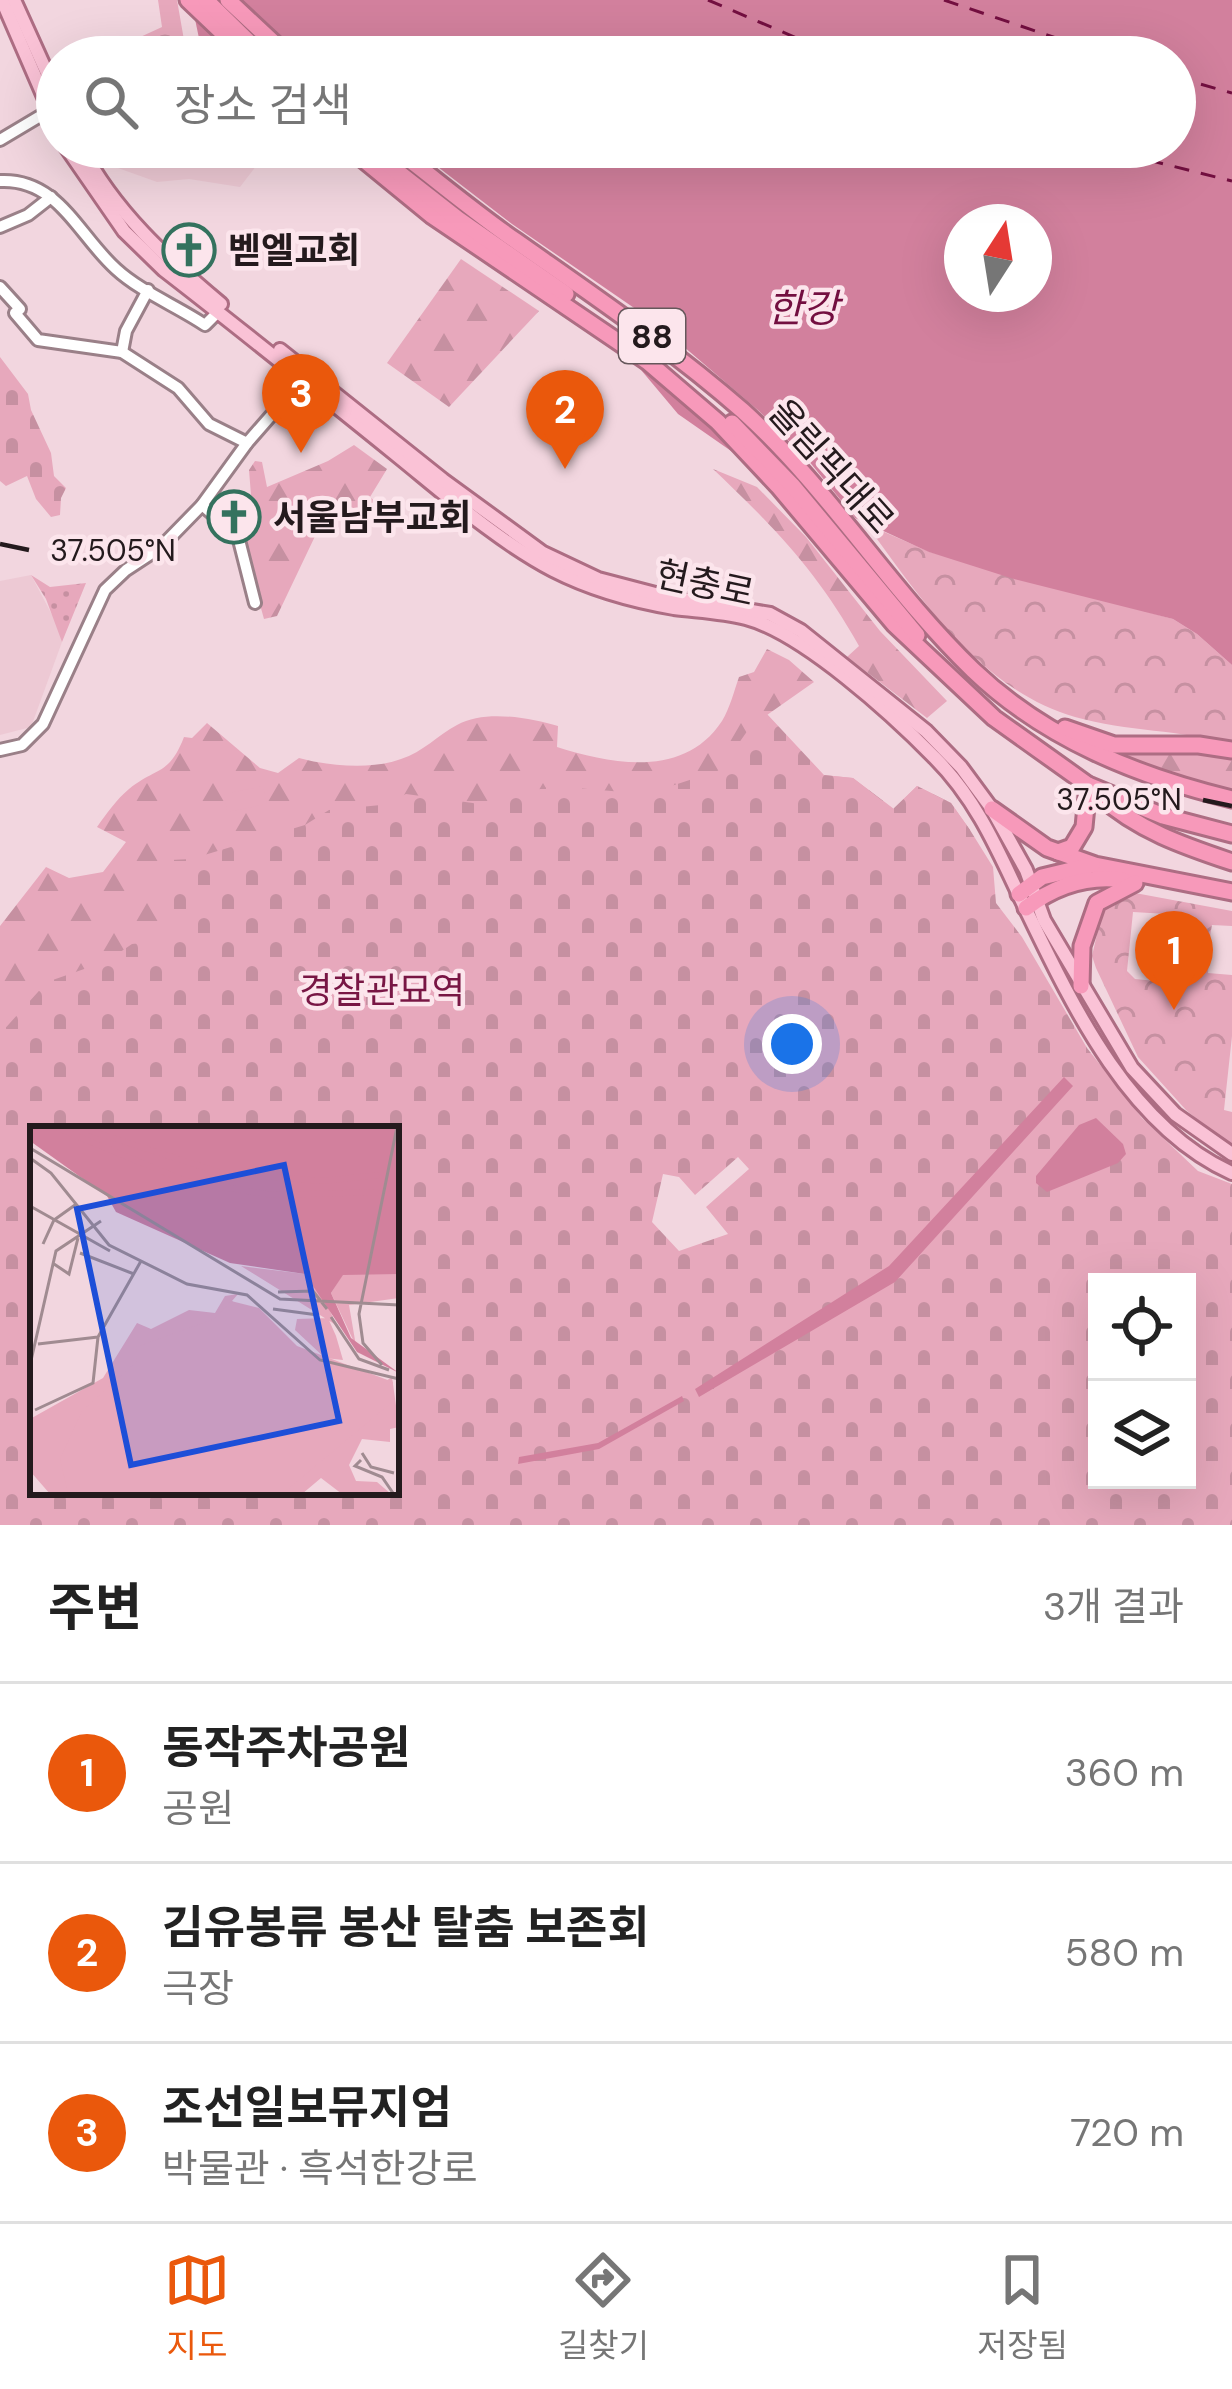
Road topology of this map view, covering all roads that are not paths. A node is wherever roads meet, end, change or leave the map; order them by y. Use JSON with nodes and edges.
{"nodes":[{"id":1,"x":2,"y":0,"type":"edge"},
{"id":2,"x":14,"y":0,"type":"edge"},
{"id":3,"x":188,"y":0,"type":"edge"},
{"id":4,"x":206,"y":0,"type":"edge"},
{"id":5,"x":228,"y":0,"type":"edge"},
{"id":6,"x":226,"y":36,"type":"edge"},
{"id":7,"x":243,"y":36,"type":"edge"},
{"id":8,"x":267,"y":36,"type":"edge"},
{"id":9,"x":36,"y":49,"type":"edge"},
{"id":10,"x":36,"y":73,"type":"edge"},
{"id":11,"x":36,"y":120,"type":"edge"},
{"id":12,"x":0,"y":140,"type":"edge"},
{"id":13,"x":81,"y":168,"type":"edge"},
{"id":14,"x":94,"y":168,"type":"edge"},
{"id":15,"x":374,"y":168,"type":"edge"},
{"id":16,"x":393,"y":168,"type":"edge"},
{"id":17,"x":420,"y":168,"type":"edge"},
{"id":18,"x":0,"y":182,"type":"edge"},
{"id":19,"x":51,"y":197,"type":"junction"},
{"id":20,"x":0,"y":227,"type":"edge"},
{"id":21,"x":0,"y":287,"type":"edge"},
{"id":22,"x":148,"y":290,"type":"junction"},
{"id":23,"x":218,"y":312,"type":"junction"},
{"id":24,"x":122,"y":352,"type":"junction"},
{"id":25,"x":303,"y":379,"type":"junction"},
{"id":26,"x":247,"y":443,"type":"junction"},
{"id":27,"x":202,"y":506,"type":"junction"},
{"id":28,"x":865,"y":570,"type":"junction"},
{"id":29,"x":255,"y":603,"type":"dead end"},
{"id":30,"x":1015,"y":704,"type":"junction"},
{"id":31,"x":0,"y":750,"type":"edge"},
{"id":32,"x":1232,"y":750,"type":"edge"},
{"id":33,"x":1088,"y":785,"type":"junction"},
{"id":34,"x":1232,"y":799,"type":"edge"},
{"id":35,"x":992,"y":809,"type":"junction"},
{"id":36,"x":1163,"y":817,"type":"junction"},
{"id":37,"x":1232,"y":835,"type":"edge"},
{"id":38,"x":1232,"y":844,"type":"edge"},
{"id":39,"x":1058,"y":852,"type":"junction"},
{"id":40,"x":1232,"y":862,"type":"edge"},
{"id":41,"x":1095,"y":865,"type":"junction"},
{"id":42,"x":1137,"y":883,"type":"junction"},
{"id":43,"x":1231,"y":894,"type":"edge"},
{"id":44,"x":1028,"y":896,"type":"junction"},
{"id":45,"x":1082,"y":986,"type":"junction"},
{"id":46,"x":1232,"y":1154,"type":"edge"},
{"id":47,"x":1232,"y":1173,"type":"edge"}],
"edges":[{"from":1,"to":10,"type":"main road"},
{"from":2,"to":9,"type":"main road"},
{"from":3,"to":6,"type":"highway"},
{"from":4,"to":7,"type":"highway"},
{"from":5,"to":8,"type":"highway"},
{"from":11,"to":12,"type":"street"},
{"from":13,"to":23,"type":"main road","name":"현충로"},
{"from":14,"to":35,"type":"main road","name":"현충로"},
{"from":15,"to":28,"type":"highway","name":"올림픽대로","number":"88"},
{"from":16,"to":28,"type":"highway","name":"올림픽대로","number":"88"},
{"from":17,"to":28,"type":"highway","name":"올림픽대로","number":"88"},
{"from":18,"to":19,"type":"street"},
{"from":19,"to":20,"type":"street"},
{"from":19,"to":22,"type":"street"},
{"from":21,"to":24,"type":"street"},
{"from":22,"to":23,"type":"street"},
{"from":22,"to":24,"type":"street"},
{"from":23,"to":25,"type":"main road","name":"현충로"},
{"from":24,"to":26,"type":"street"},
{"from":25,"to":26,"type":"street"},
{"from":25,"to":44,"type":"main road","name":"현충로"},
{"from":26,"to":27,"type":"street"},
{"from":27,"to":29,"type":"street"},
{"from":27,"to":31,"type":"street"},
{"from":28,"to":30,"type":"highway","name":"올림픽대로","number":"88"},
{"from":28,"to":33,"type":"highway","name":"올림픽대로","number":"88"},
{"from":30,"to":32,"type":"highway"},
{"from":30,"to":34,"type":"highway","name":"올림픽대로","number":"88"},
{"from":33,"to":36,"type":"highway","name":"올림픽대로","number":"88"},
{"from":33,"to":39,"type":"highway"},
{"from":33,"to":40,"type":"highway"},
{"from":35,"to":39,"type":"highway"},
{"from":35,"to":44,"type":"main road","name":"현충로"},
{"from":36,"to":37,"type":"highway","name":"올림픽대로","number":"88"},
{"from":36,"to":38,"type":"highway","name":"올림픽대로","number":"88"},
{"from":39,"to":41,"type":"highway"},
{"from":41,"to":43,"type":"highway"},
{"from":41,"to":44,"type":"highway"},
{"from":42,"to":43,"type":"highway"},
{"from":42,"to":44,"type":"highway"},
{"from":42,"to":45,"type":"highway"},
{"from":44,"to":45,"type":"main road","name":"현충로"},
{"from":44,"to":47,"type":"main road","name":"현충로"},
{"from":45,"to":46,"type":"main road","name":"현충로"}]}
